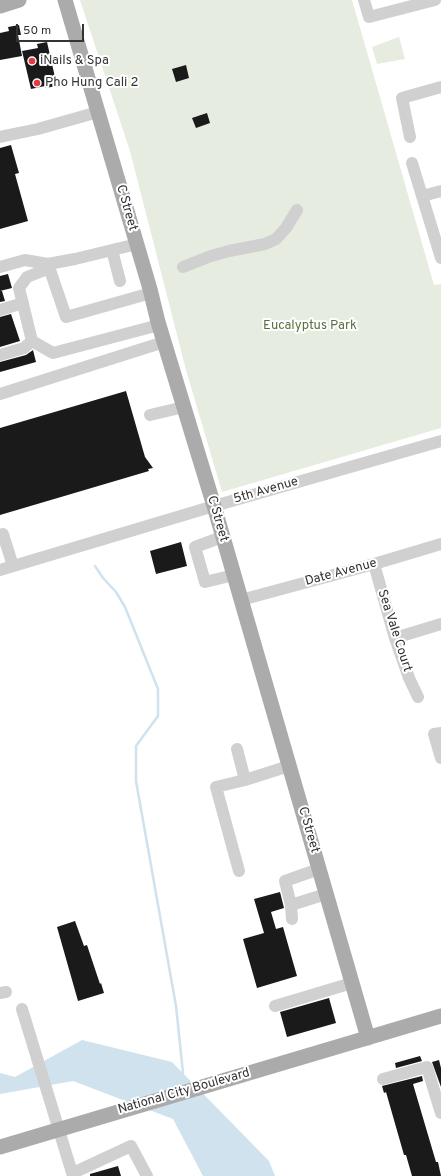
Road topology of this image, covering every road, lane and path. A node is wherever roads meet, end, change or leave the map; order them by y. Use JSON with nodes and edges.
{"nodes":[{"id":1,"x":19,"y":0,"type":"edge"},
{"id":2,"x":65,"y":0,"type":"edge"},
{"id":3,"x":364,"y":0,"type":"edge"},
{"id":4,"x":436,"y":0,"type":"edge"},
{"id":5,"x":0,"y":6,"type":"edge"},
{"id":6,"x":441,"y":87,"type":"edge"},
{"id":7,"x":98,"y":112,"type":"junction"},
{"id":8,"x":410,"y":136,"type":"dead end"},
{"id":9,"x":0,"y":138,"type":"edge"},
{"id":10,"x":412,"y":163,"type":"dead end"},
{"id":11,"x":441,"y":191,"type":"edge"},
{"id":12,"x":422,"y":196,"type":"junction"},
{"id":13,"x":297,"y":210,"type":"dead end"},
{"id":14,"x":137,"y":244,"type":"junction"},
{"id":15,"x":112,"y":250,"type":"junction"},
{"id":16,"x":441,"y":258,"type":"edge"},
{"id":17,"x":49,"y":266,"type":"junction"},
{"id":18,"x":0,"y":267,"type":"edge"},
{"id":19,"x":183,"y":267,"type":"dead end"},
{"id":20,"x":120,"y":281,"type":"dead end"},
{"id":21,"x":151,"y":293,"type":"junction"},
{"id":22,"x":23,"y":303,"type":"junction"},
{"id":23,"x":0,"y":310,"type":"edge"},
{"id":24,"x":159,"y":325,"type":"junction"},
{"id":25,"x":32,"y":341,"type":"junction"},
{"id":26,"x":164,"y":342,"type":"junction"},
{"id":27,"x":0,"y":355,"type":"edge"},
{"id":28,"x":0,"y":394,"type":"edge"},
{"id":29,"x":184,"y":407,"type":"junction"},
{"id":30,"x":150,"y":415,"type":"dead end"},
{"id":31,"x":441,"y":441,"type":"edge"},
{"id":32,"x":214,"y":506,"type":"junction"},
{"id":33,"x":4,"y":534,"type":"dead end"},
{"id":34,"x":222,"y":537,"type":"junction"},
{"id":35,"x":441,"y":544,"type":"edge"},
{"id":36,"x":374,"y":564,"type":"junction"},
{"id":37,"x":13,"y":566,"type":"junction"},
{"id":38,"x":0,"y":570,"type":"edge"},
{"id":39,"x":234,"y":575,"type":"junction"},
{"id":40,"x":241,"y":600,"type":"junction"},
{"id":41,"x":441,"y":624,"type":"edge"},
{"id":42,"x":396,"y":638,"type":"junction"},
{"id":43,"x":418,"y":697,"type":"dead end"},
{"id":44,"x":441,"y":733,"type":"edge"},
{"id":45,"x":237,"y":750,"type":"dead end"},
{"id":46,"x":441,"y":758,"type":"edge"},
{"id":47,"x":289,"y":766,"type":"junction"},
{"id":48,"x":245,"y":780,"type":"junction"},
{"id":49,"x":239,"y":870,"type":"dead end"},
{"id":50,"x":319,"y":870,"type":"junction"},
{"id":51,"x":326,"y":894,"type":"junction"},
{"id":52,"x":291,"y":906,"type":"junction"},
{"id":53,"x":292,"y":920,"type":"dead end"},
{"id":54,"x":352,"y":983,"type":"junction"},
{"id":55,"x":275,"y":1006,"type":"dead end"},
{"id":56,"x":22,"y":1009,"type":"dead end"},
{"id":57,"x":441,"y":1016,"type":"edge"},
{"id":58,"x":368,"y":1038,"type":"junction"},
{"id":59,"x":383,"y":1079,"type":"dead end"},
{"id":60,"x":439,"y":1100,"type":"edge"},
{"id":61,"x":441,"y":1113,"type":"edge"},
{"id":62,"x":60,"y":1129,"type":"junction"},
{"id":63,"x":0,"y":1147,"type":"edge"},
{"id":64,"x":73,"y":1175,"type":"edge"},
{"id":65,"x":147,"y":1176,"type":"edge"}],
"edges":[{"from":1,"to":5,"type":"main road"},
{"from":2,"to":7,"type":"main road","name":"C Street"},
{"from":3,"to":4,"type":"street"},
{"from":6,"to":8,"type":"street"},
{"from":7,"to":9,"type":"street"},
{"from":7,"to":14,"type":"main road","name":"C Street"},
{"from":10,"to":12,"type":"street"},
{"from":11,"to":12,"type":"street"},
{"from":12,"to":16,"type":"street"},
{"from":13,"to":19,"type":"street"},
{"from":14,"to":15,"type":"street"},
{"from":14,"to":21,"type":"main road","name":"C Street"},
{"from":15,"to":17,"type":"street"},
{"from":15,"to":20,"type":"street"},
{"from":17,"to":18,"type":"street"},
{"from":17,"to":21,"type":"street"},
{"from":17,"to":22,"type":"street"},
{"from":21,"to":24,"type":"main road","name":"C Street"},
{"from":22,"to":23,"type":"street"},
{"from":22,"to":25,"type":"street"},
{"from":24,"to":25,"type":"street"},
{"from":24,"to":26,"type":"main road","name":"C Street"},
{"from":25,"to":27,"type":"street"},
{"from":26,"to":28,"type":"street"},
{"from":26,"to":29,"type":"main road","name":"C Street"},
{"from":29,"to":30,"type":"street"},
{"from":29,"to":32,"type":"main road","name":"C Street"},
{"from":31,"to":32,"type":"street","name":"5th Avenue"},
{"from":32,"to":34,"type":"main road","name":"C Street"},
{"from":32,"to":37,"type":"street","name":"5th Avenue"},
{"from":33,"to":37,"type":"street"},
{"from":34,"to":39,"type":"main road","name":"C Street"},
{"from":34,"to":39,"type":"street"},
{"from":35,"to":36,"type":"street","name":"Date Avenue"},
{"from":36,"to":40,"type":"street","name":"Date Avenue"},
{"from":36,"to":42,"type":"street","name":"Sea Vale Court"},
{"from":37,"to":38,"type":"street","name":"5th Avenue"},
{"from":39,"to":40,"type":"main road","name":"C Street"},
{"from":40,"to":47,"type":"main road","name":"C Street"},
{"from":41,"to":42,"type":"street"},
{"from":42,"to":43,"type":"street","name":"Sea Vale Court"},
{"from":44,"to":46,"type":"street"},
{"from":45,"to":48,"type":"street"},
{"from":47,"to":48,"type":"street"},
{"from":47,"to":50,"type":"main road","name":"C Street"},
{"from":48,"to":49,"type":"street"},
{"from":50,"to":51,"type":"main road","name":"C Street"},
{"from":50,"to":52,"type":"street"},
{"from":51,"to":52,"type":"street"},
{"from":51,"to":54,"type":"main road","name":"C Street"},
{"from":52,"to":53,"type":"street"},
{"from":54,"to":55,"type":"street"},
{"from":54,"to":58,"type":"main road","name":"C Street"},
{"from":56,"to":62,"type":"street"},
{"from":57,"to":58,"type":"main road","name":"National City Boulevard"},
{"from":58,"to":62,"type":"main road","name":"National City Boulevard"},
{"from":59,"to":60,"type":"street"},
{"from":60,"to":61,"type":"street"},
{"from":62,"to":63,"type":"main road","name":"National City Boulevard"},
{"from":62,"to":64,"type":"street"},
{"from":64,"to":65,"type":"street"}]}
